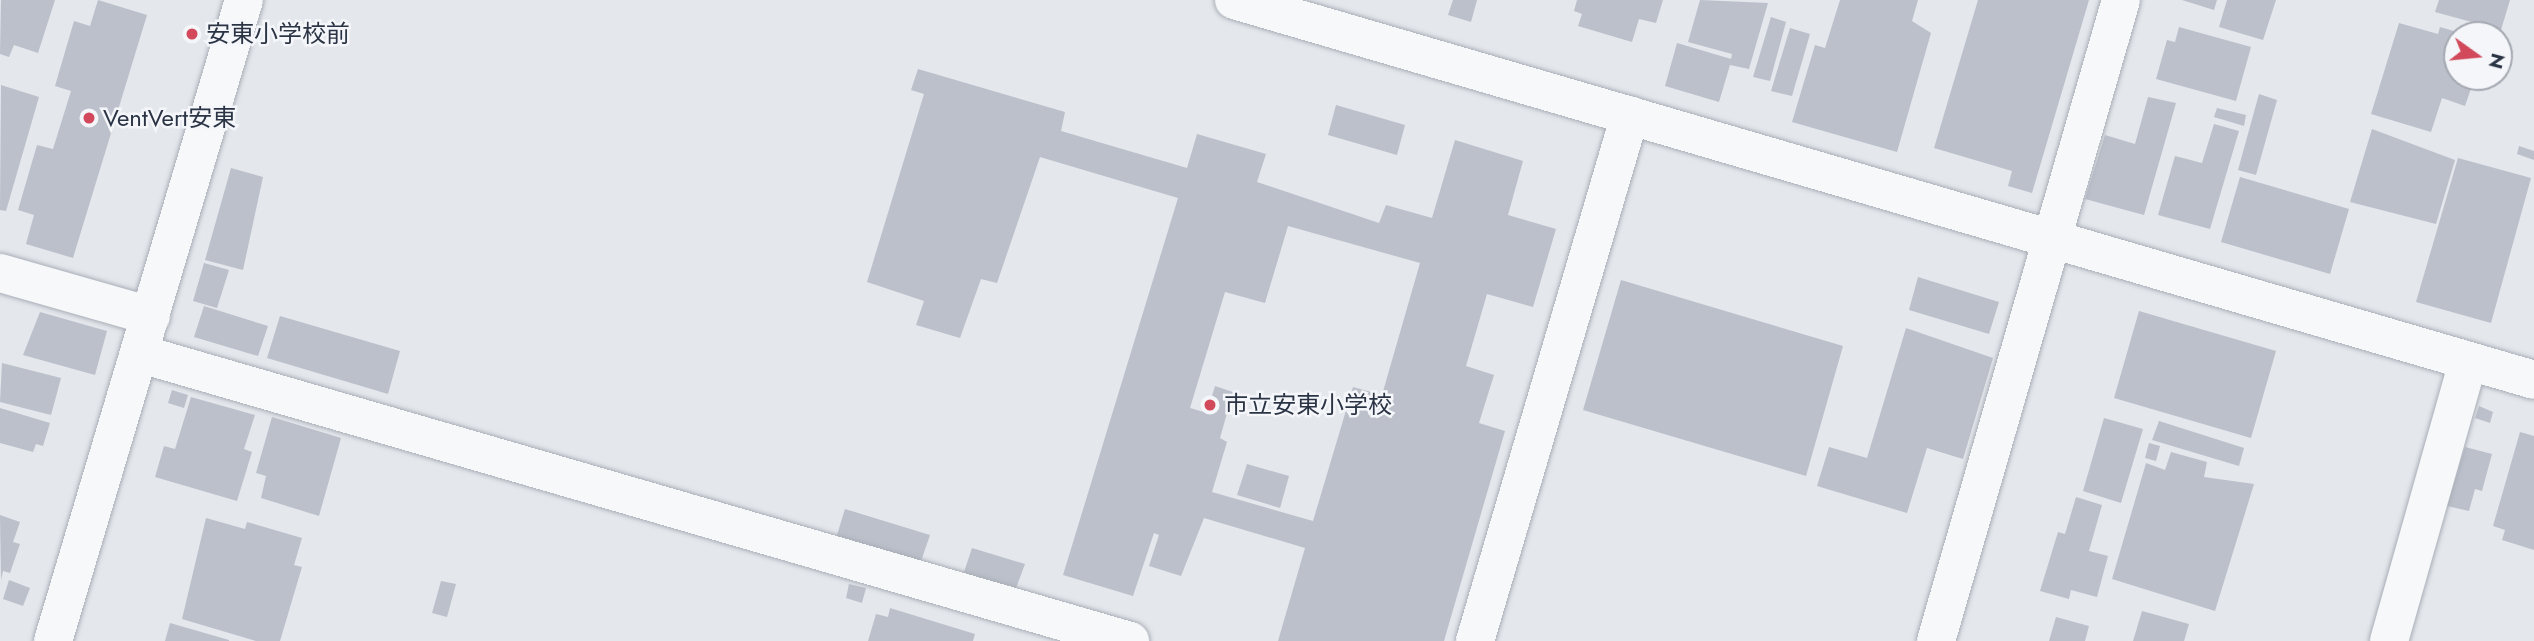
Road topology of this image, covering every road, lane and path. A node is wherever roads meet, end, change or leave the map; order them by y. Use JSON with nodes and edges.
{"nodes":[{"id":1,"x":244,"y":0,"type":"edge"},
{"id":2,"x":2121,"y":0,"type":"edge"},
{"id":3,"x":1242,"y":1,"type":"edge"},
{"id":4,"x":1630,"y":115,"type":"junction"},
{"id":5,"x":2054,"y":239,"type":"junction"},
{"id":6,"x":0,"y":273,"type":"edge"},
{"id":7,"x":151,"y":317,"type":"junction"},
{"id":8,"x":141,"y":354,"type":"junction"},
{"id":9,"x":2468,"y":361,"type":"junction"},
{"id":10,"x":2534,"y":380,"type":"edge"},
{"id":11,"x":53,"y":641,"type":"edge"},
{"id":12,"x":1130,"y":641,"type":"edge"},
{"id":13,"x":1475,"y":641,"type":"edge"},
{"id":14,"x":1936,"y":641,"type":"edge"},
{"id":15,"x":2389,"y":641,"type":"edge"}],
"edges":[{"from":1,"to":7,"type":"street"},
{"from":2,"to":5,"type":"street"},
{"from":3,"to":4,"type":"street"},
{"from":4,"to":5,"type":"street"},
{"from":4,"to":13,"type":"street"},
{"from":5,"to":9,"type":"street"},
{"from":5,"to":14,"type":"street"},
{"from":6,"to":7,"type":"street"},
{"from":7,"to":8,"type":"street"},
{"from":8,"to":11,"type":"street"},
{"from":8,"to":12,"type":"street"},
{"from":9,"to":10,"type":"street"},
{"from":9,"to":15,"type":"street"}]}
